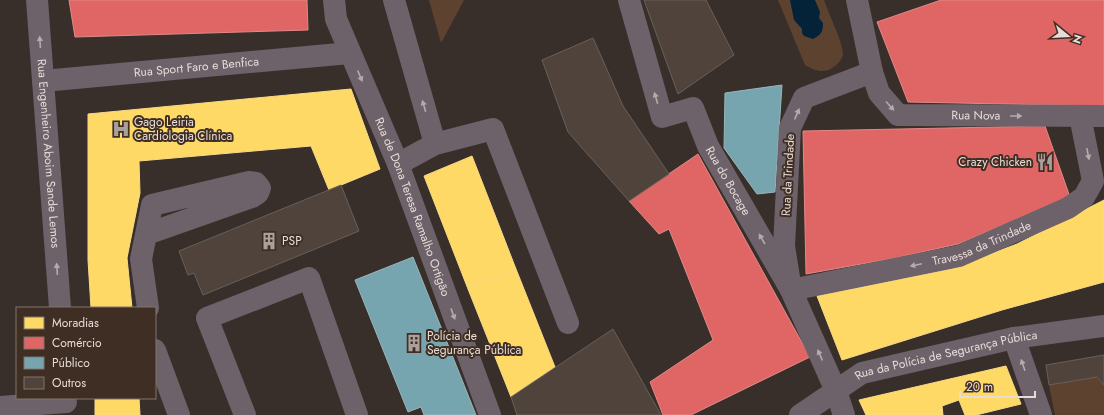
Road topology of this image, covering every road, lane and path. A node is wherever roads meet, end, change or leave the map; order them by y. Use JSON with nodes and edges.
{"nodes":[{"id":1,"x":37,"y":0,"type":"edge"},
{"id":2,"x":334,"y":0,"type":"edge"},
{"id":3,"x":394,"y":0,"type":"edge"},
{"id":4,"x":629,"y":0,"type":"edge"},
{"id":5,"x":857,"y":0,"type":"edge"},
{"id":6,"x":350,"y":52,"type":"junction"},
{"id":7,"x":872,"y":72,"type":"junction"},
{"id":8,"x":43,"y":82,"type":"junction"},
{"id":9,"x":1080,"y":116,"type":"junction"},
{"id":10,"x":1104,"y":116,"type":"edge"},
{"id":11,"x":435,"y":144,"type":"junction"},
{"id":12,"x":398,"y":164,"type":"junction"},
{"id":13,"x":147,"y":234,"type":"dead end"},
{"id":14,"x":791,"y":290,"type":"junction"},
{"id":15,"x":60,"y":307,"type":"edge"},
{"id":16,"x":148,"y":307,"type":"edge"},
{"id":17,"x":568,"y":323,"type":"dead end"},
{"id":18,"x":1104,"y":326,"type":"edge"},
{"id":19,"x":1014,"y":338,"type":"junction"},
{"id":20,"x":156,"y":353,"type":"edge"},
{"id":21,"x":156,"y":366,"type":"edge"},
{"id":22,"x":836,"y":391,"type":"junction"},
{"id":23,"x":66,"y":405,"type":"edge"},
{"id":24,"x":0,"y":407,"type":"edge"},
{"id":25,"x":164,"y":415,"type":"edge"},
{"id":26,"x":179,"y":415,"type":"edge"},
{"id":27,"x":245,"y":415,"type":"edge"},
{"id":28,"x":357,"y":415,"type":"edge"},
{"id":29,"x":490,"y":415,"type":"edge"},
{"id":30,"x":800,"y":415,"type":"edge"},
{"id":31,"x":844,"y":415,"type":"edge"},
{"id":32,"x":1041,"y":415,"type":"edge"}],
"edges":[{"from":8,"to":1,"type":"street","name":"Rua Engenheiro Aboim Sande Lemos","one_way":true},
{"from":2,"to":6,"type":"street","name":"Rua de Dona Teresa Ramalho Ortigão"},
{"from":11,"to":3,"type":"street","one_way":true},
{"from":14,"to":4,"type":"street","name":"Rua do Bocage","one_way":true},
{"from":5,"to":7,"type":"street","name":"Rua Nova"},
{"from":6,"to":8,"type":"street","name":"Rua Sport Faro e Benfica"},
{"from":6,"to":12,"type":"street","name":"Rua de Dona Teresa Ramalho Ortigão","one_way":true},
{"from":7,"to":9,"type":"street","name":"Rua Nova","one_way":true},
{"from":14,"to":7,"type":"street","name":"Rua da Trindade","one_way":true},
{"from":15,"to":8,"type":"street","name":"Rua Engenheiro Aboim Sande Lemos","one_way":true},
{"from":9,"to":10,"type":"street","name":"Rua Nova"},
{"from":9,"to":14,"type":"street","name":"Travessa da Trindade","one_way":true},
{"from":11,"to":12,"type":"street"},
{"from":11,"to":17,"type":"street"},
{"from":12,"to":29,"type":"street","name":"Rua de Dona Teresa Ramalho Ortigão","one_way":true},
{"from":13,"to":16,"type":"street"},
{"from":22,"to":14,"type":"street","name":"Rua do Bocage","one_way":true},
{"from":18,"to":19,"type":"street","name":"Rua da Polícia de Segurança Pública"},
{"from":19,"to":22,"type":"street","name":"Rua da Polícia de Segurança Pública"},
{"from":32,"to":19,"type":"street","one_way":true},
{"from":20,"to":26,"type":"street"},
{"from":21,"to":25,"type":"street"},
{"from":22,"to":30,"type":"street","name":"Rua da Polícia de Segurança Pública"},
{"from":22,"to":31,"type":"street","name":"Rua do Bocage"},
{"from":23,"to":24,"type":"street"},
{"from":27,"to":28,"type":"street"}]}
